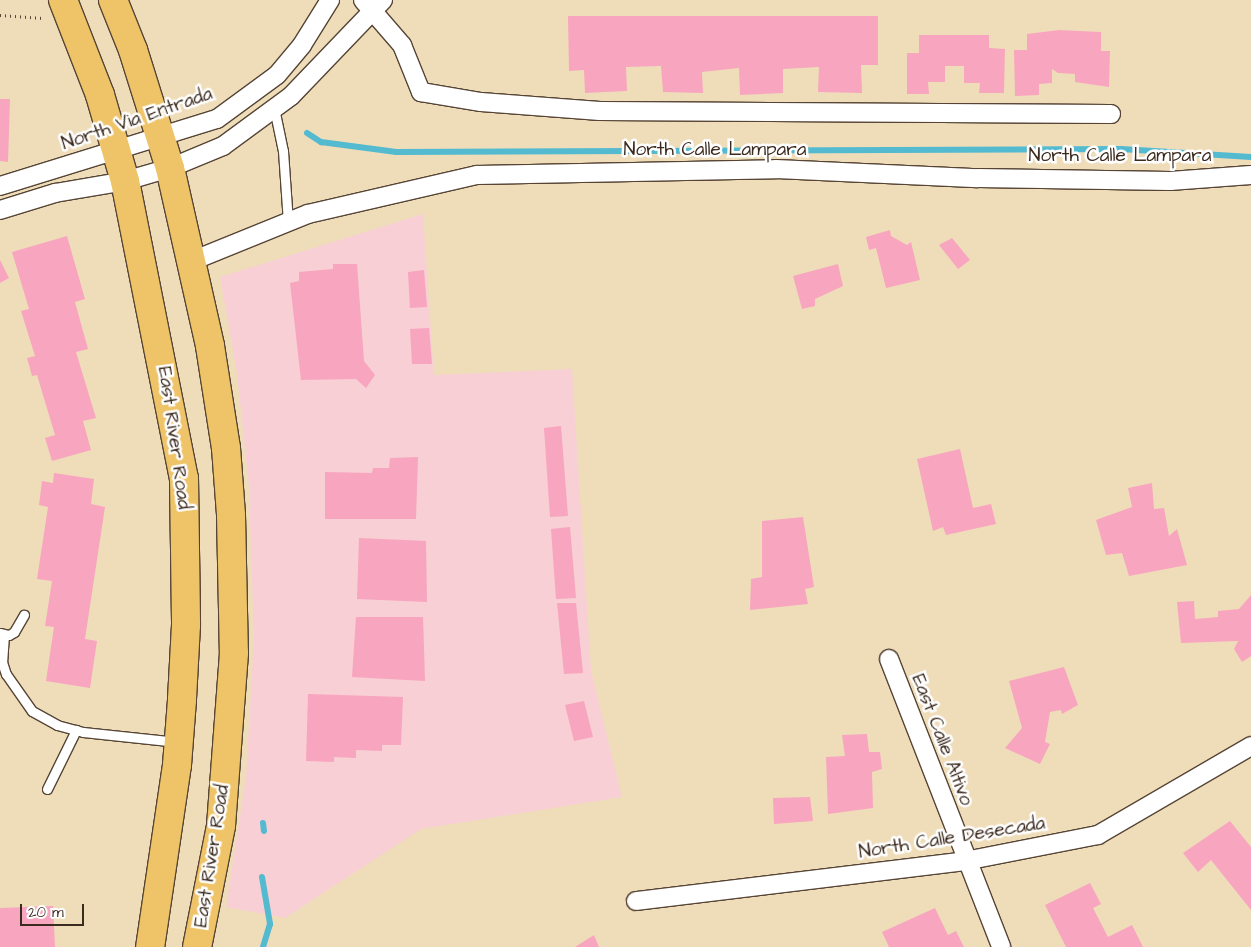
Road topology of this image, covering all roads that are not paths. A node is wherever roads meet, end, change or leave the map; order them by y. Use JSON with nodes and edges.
{"nodes":[{"id":1,"x":113,"y":0,"type":"edge"},
{"id":2,"x":330,"y":0,"type":"edge"},
{"id":3,"x":373,"y":3,"type":"edge"},
{"id":4,"x":68,"y":10,"type":"edge"},
{"id":5,"x":274,"y":108,"type":"junction"},
{"id":6,"x":1111,"y":114,"type":"dead end"},
{"id":7,"x":162,"y":137,"type":"junction"},
{"id":8,"x":116,"y":150,"type":"junction"},
{"id":9,"x":170,"y":168,"type":"junction"},
{"id":10,"x":1251,"y":175,"type":"edge"},
{"id":11,"x":126,"y":181,"type":"junction"},
{"id":12,"x":0,"y":186,"type":"edge"},
{"id":13,"x":0,"y":210,"type":"edge"},
{"id":14,"x":288,"y":222,"type":"junction"},
{"id":15,"x":192,"y":261,"type":"junction"},
{"id":16,"x":24,"y":615,"type":"dead end"},
{"id":17,"x":2,"y":634,"type":"edge"},
{"id":18,"x":889,"y":659,"type":"dead end"},
{"id":19,"x":76,"y":730,"type":"junction"},
{"id":20,"x":179,"y":742,"type":"junction"},
{"id":21,"x":1251,"y":746,"type":"edge"},
{"id":22,"x":47,"y":789,"type":"dead end"},
{"id":23,"x":965,"y":861,"type":"junction"},
{"id":24,"x":636,"y":900,"type":"dead end"},
{"id":25,"x":150,"y":947,"type":"edge"},
{"id":26,"x":197,"y":947,"type":"edge"},
{"id":27,"x":1001,"y":947,"type":"edge"}],
"edges":[{"from":1,"to":7,"type":"main road","name":"East River Road"},
{"from":2,"to":7,"type":"street","name":"North Via Entrada"},
{"from":3,"to":5,"type":"street"},
{"from":3,"to":6,"type":"street","name":"North Calle Lampara"},
{"from":4,"to":8,"type":"main road","name":"East River Road"},
{"from":5,"to":9,"type":"street"},
{"from":5,"to":14,"type":"lane"},
{"from":7,"to":8,"type":"street","name":"North Via Entrada"},
{"from":7,"to":9,"type":"main road","name":"East River Road"},
{"from":8,"to":11,"type":"main road","name":"East River Road"},
{"from":8,"to":12,"type":"street","name":"North Via Entrada"},
{"from":9,"to":11,"type":"street"},
{"from":9,"to":15,"type":"main road","name":"East River Road"},
{"from":10,"to":14,"type":"street","name":"North Calle Lampara"},
{"from":11,"to":13,"type":"street"},
{"from":11,"to":20,"type":"main road","name":"East River Road"},
{"from":14,"to":15,"type":"street","name":"North Calle Lampara"},
{"from":15,"to":26,"type":"main road","name":"East River Road"},
{"from":16,"to":17,"type":"lane"},
{"from":17,"to":19,"type":"lane"},
{"from":18,"to":23,"type":"street","name":"East Calle Altivo"},
{"from":19,"to":20,"type":"lane"},
{"from":19,"to":22,"type":"lane"},
{"from":20,"to":25,"type":"main road","name":"East River Road"},
{"from":21,"to":23,"type":"street","name":"North Calle Desecada"},
{"from":23,"to":24,"type":"street","name":"North Calle Desecada"},
{"from":23,"to":27,"type":"street","name":"East Calle Altivo"}]}
